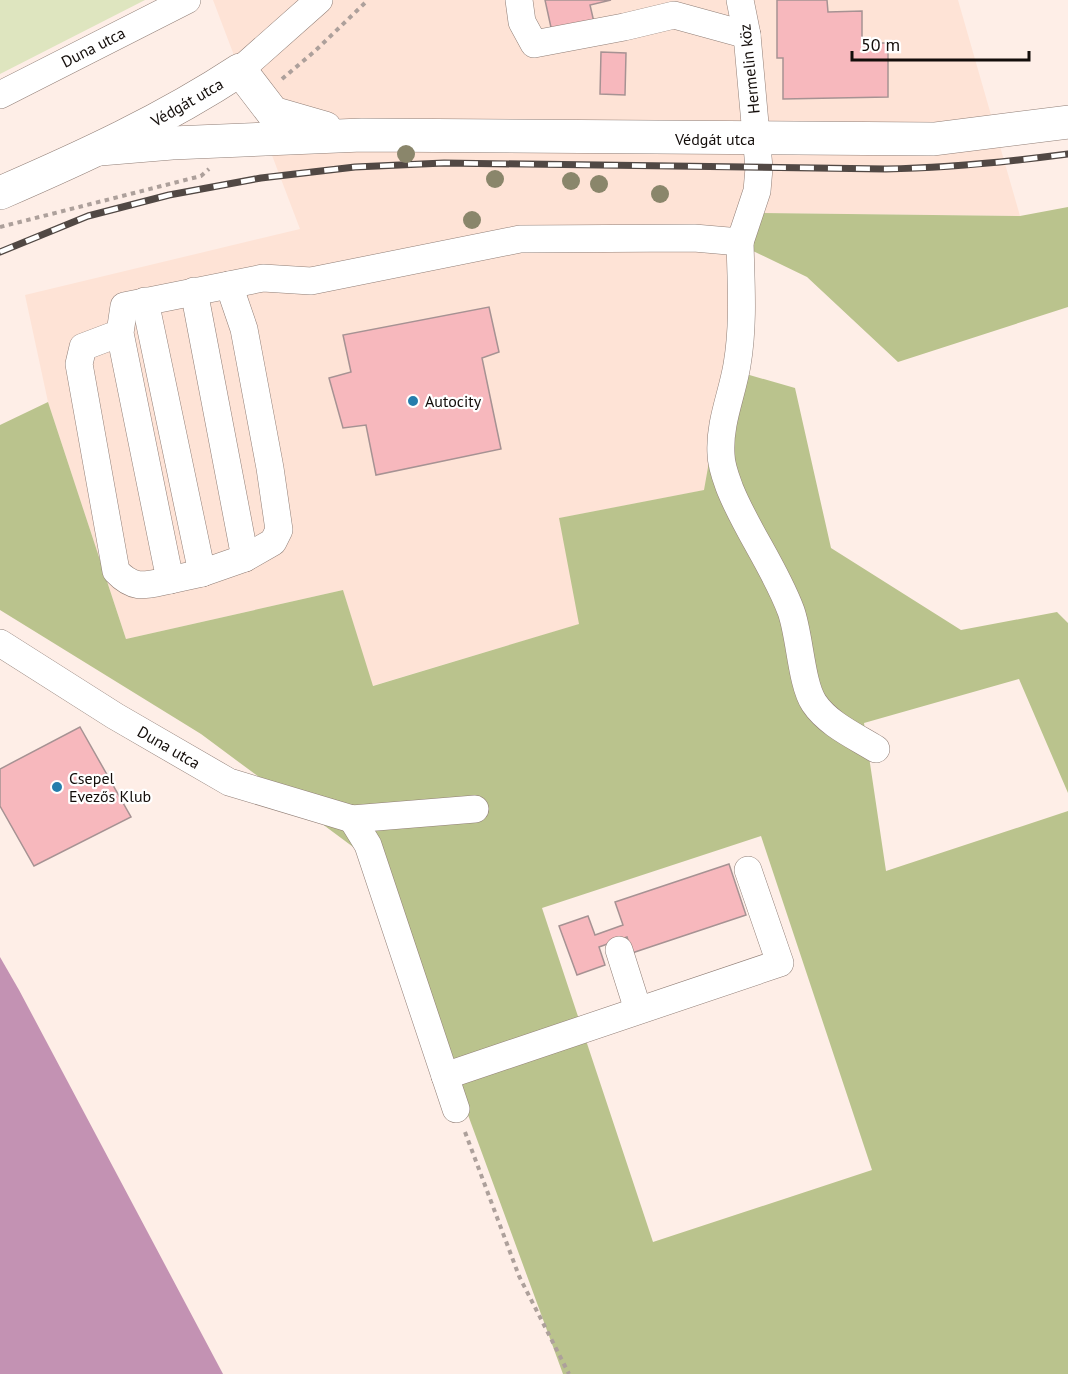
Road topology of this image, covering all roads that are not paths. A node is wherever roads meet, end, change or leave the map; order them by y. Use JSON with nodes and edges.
{"nodes":[{"id":1,"x":187,"y":0,"type":"edge"},
{"id":2,"x":319,"y":0,"type":"edge"},
{"id":3,"x":519,"y":0,"type":"edge"},
{"id":4,"x":740,"y":0,"type":"edge"},
{"id":5,"x":673,"y":8,"type":"edge"},
{"id":6,"x":747,"y":35,"type":"junction"},
{"id":7,"x":240,"y":70,"type":"junction"},
{"id":8,"x":0,"y":95,"type":"edge"},
{"id":9,"x":1068,"y":123,"type":"edge"},
{"id":10,"x":362,"y":135,"type":"junction"},
{"id":11,"x":757,"y":139,"type":"junction"},
{"id":12,"x":100,"y":149,"type":"junction"},
{"id":13,"x":0,"y":194,"type":"edge"},
{"id":14,"x":740,"y":242,"type":"junction"},
{"id":15,"x":229,"y":285,"type":"junction"},
{"id":16,"x":194,"y":291,"type":"junction"},
{"id":17,"x":145,"y":301,"type":"junction"},
{"id":18,"x":120,"y":333,"type":"junction"},
{"id":19,"x":245,"y":558,"type":"junction"},
{"id":20,"x":202,"y":573,"type":"junction"},
{"id":21,"x":170,"y":580,"type":"junction"},
{"id":22,"x":0,"y":643,"type":"edge"},
{"id":23,"x":876,"y":749,"type":"dead end"},
{"id":24,"x":475,"y":808,"type":"dead end"},
{"id":25,"x":352,"y":819,"type":"junction"},
{"id":26,"x":748,"y":870,"type":"dead end"},
{"id":27,"x":619,"y":950,"type":"dead end"},
{"id":28,"x":638,"y":1010,"type":"junction"},
{"id":29,"x":445,"y":1076,"type":"junction"},
{"id":30,"x":456,"y":1109,"type":"road end"}],
"edges":[{"from":1,"to":8,"type":"street","name":"Duna utca"},
{"from":2,"to":7,"type":"street"},
{"from":3,"to":5,"type":"street"},
{"from":4,"to":6,"type":"street","name":"Hermelin köz"},
{"from":5,"to":6,"type":"street"},
{"from":6,"to":11,"type":"street","name":"Hermelin köz"},
{"from":7,"to":10,"type":"main road","name":"Védgát utca"},
{"from":7,"to":12,"type":"main road","name":"Védgát utca"},
{"from":9,"to":11,"type":"main road","name":"Védgát utca"},
{"from":10,"to":11,"type":"main road","name":"Védgát utca"},
{"from":10,"to":12,"type":"main road","name":"Védgát utca"},
{"from":11,"to":14,"type":"street","name":"Hermelin köz"},
{"from":12,"to":13,"type":"main road","name":"Védgát utca"},
{"from":14,"to":15,"type":"street"},
{"from":14,"to":23,"type":"street"},
{"from":15,"to":16,"type":"street"},
{"from":15,"to":19,"type":"street"},
{"from":16,"to":17,"type":"street"},
{"from":16,"to":19,"type":"street"},
{"from":17,"to":18,"type":"street"},
{"from":17,"to":20,"type":"street"},
{"from":18,"to":21,"type":"street"},
{"from":18,"to":21,"type":"street"},
{"from":19,"to":20,"type":"street"},
{"from":20,"to":21,"type":"street"},
{"from":22,"to":25,"type":"street","name":"Duna utca"},
{"from":24,"to":25,"type":"street","name":"Duna utca"},
{"from":25,"to":29,"type":"street"},
{"from":26,"to":28,"type":"street"},
{"from":27,"to":28,"type":"street"},
{"from":28,"to":29,"type":"street"},
{"from":29,"to":30,"type":"street"}]}
